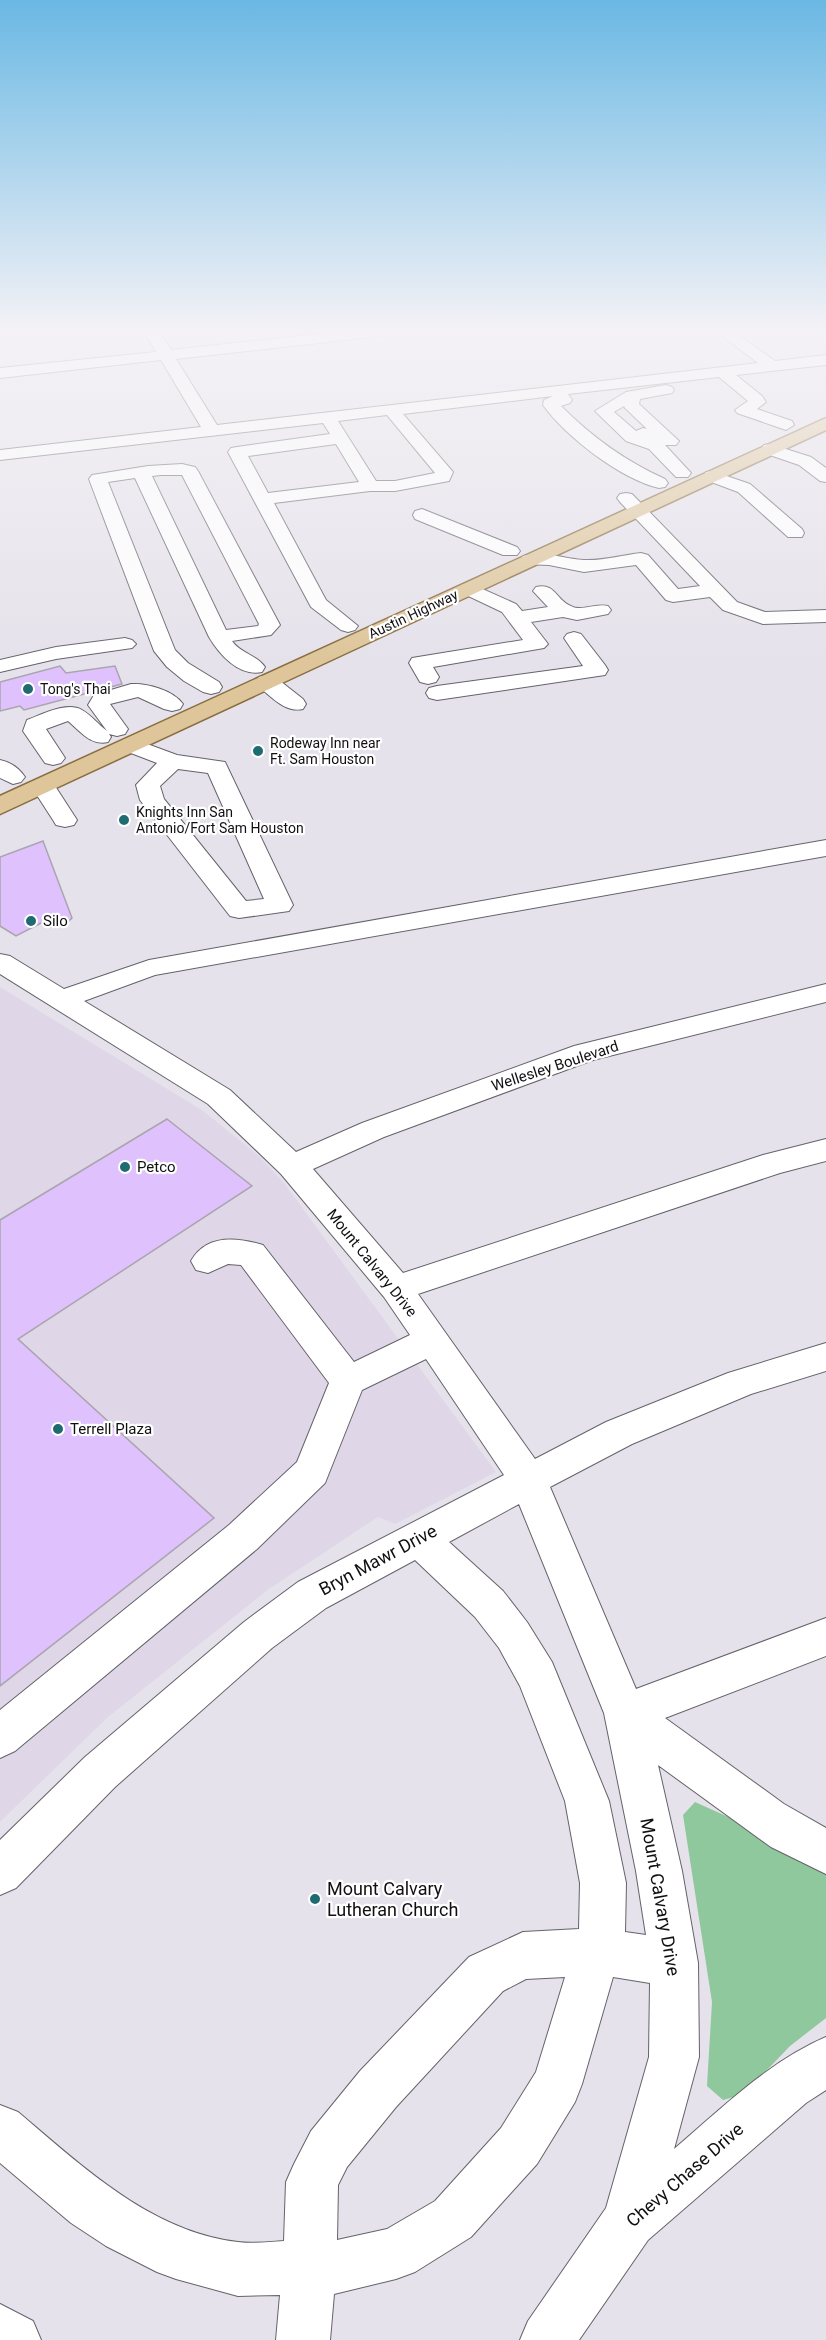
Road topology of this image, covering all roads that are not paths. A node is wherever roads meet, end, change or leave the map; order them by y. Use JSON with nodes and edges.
{"nodes":[{"id":1,"x":122,"y":441,"type":"edge"},
{"id":2,"x":317,"y":441,"type":"edge"},
{"id":3,"x":343,"y":441,"type":"edge"},
{"id":4,"x":418,"y":441,"type":"edge"},
{"id":5,"x":589,"y":441,"type":"edge"},
{"id":6,"x":657,"y":441,"type":"edge"},
{"id":7,"x":751,"y":441,"type":"edge"},
{"id":8,"x":787,"y":441,"type":"edge"},
{"id":9,"x":770,"y":449,"type":"junction"},
{"id":10,"x":0,"y":455,"type":"edge"},
{"id":11,"x":142,"y":473,"type":"junction"},
{"id":12,"x":682,"y":473,"type":"junction"},
{"id":13,"x":712,"y":476,"type":"junction"},
{"id":14,"x":826,"y":477,"type":"edge"},
{"id":15,"x":659,"y":483,"type":"junction"},
{"id":16,"x":370,"y":486,"type":"junction"},
{"id":17,"x":263,"y":499,"type":"junction"},
{"id":18,"x":632,"y":504,"type":"junction"},
{"id":19,"x":422,"y":515,"type":"dead end"},
{"id":20,"x":795,"y":533,"type":"dead end"},
{"id":21,"x":520,"y":556,"type":"junction"},
{"id":22,"x":469,"y":588,"type":"junction"},
{"id":23,"x":714,"y":590,"type":"junction"},
{"id":24,"x":543,"y":591,"type":"dead end"},
{"id":25,"x":601,"y":610,"type":"dead end"},
{"id":26,"x":563,"y":611,"type":"junction"},
{"id":27,"x":826,"y":616,"type":"edge"},
{"id":28,"x":517,"y":618,"type":"junction"},
{"id":29,"x":348,"y":626,"type":"junction"},
{"id":30,"x":219,"y":637,"type":"junction"},
{"id":31,"x":555,"y":641,"type":"junction"},
{"id":32,"x":124,"y":644,"type":"dead end"},
{"id":33,"x":0,"y":666,"type":"edge"},
{"id":34,"x":260,"y":675,"type":"junction"},
{"id":35,"x":211,"y":687,"type":"junction"},
{"id":36,"x":172,"y":704,"type":"junction"},
{"id":37,"x":295,"y":704,"type":"dead end"},
{"id":38,"x":116,"y":737,"type":"junction"},
{"id":39,"x":53,"y":758,"type":"junction"},
{"id":40,"x":173,"y":761,"type":"junction"},
{"id":41,"x":4,"y":775,"type":"edge"},
{"id":42,"x":43,"y":786,"type":"junction"},
{"id":43,"x":0,"y":806,"type":"edge"},
{"id":44,"x":65,"y":820,"type":"dead end"},
{"id":45,"x":826,"y":848,"type":"edge"},
{"id":46,"x":0,"y":962,"type":"edge"},
{"id":47,"x":826,"y":993,"type":"edge"},
{"id":48,"x":61,"y":1000,"type":"junction"},
{"id":49,"x":826,"y":1150,"type":"edge"},
{"id":50,"x":292,"y":1166,"type":"junction"},
{"id":51,"x":208,"y":1261,"type":"dead end"},
{"id":52,"x":396,"y":1288,"type":"junction"},
{"id":53,"x":432,"y":1340,"type":"junction"},
{"id":54,"x":826,"y":1357,"type":"edge"},
{"id":55,"x":348,"y":1381,"type":"junction"},
{"id":56,"x":528,"y":1479,"type":"junction"},
{"id":57,"x":419,"y":1538,"type":"junction"},
{"id":58,"x":826,"y":1637,"type":"edge"},
{"id":59,"x":625,"y":1713,"type":"junction"},
{"id":60,"x":0,"y":1737,"type":"edge"},
{"id":61,"x":826,"y":1851,"type":"edge"},
{"id":62,"x":0,"y":1872,"type":"edge"},
{"id":63,"x":597,"y":1951,"type":"junction"},
{"id":64,"x":674,"y":1963,"type":"junction"},
{"id":65,"x":826,"y":2062,"type":"edge"},
{"id":66,"x":0,"y":2130,"type":"edge"},
{"id":67,"x":629,"y":2221,"type":"junction"},
{"id":68,"x":310,"y":2267,"type":"junction"},
{"id":69,"x":0,"y":2331,"type":"edge"},
{"id":70,"x":544,"y":2338,"type":"edge"},
{"id":71,"x":14,"y":2340,"type":"edge"},
{"id":72,"x":303,"y":2340,"type":"edge"}],
"edges":[{"from":1,"to":10,"type":"street"},
{"from":2,"to":17,"type":"street"},
{"from":3,"to":16,"type":"street"},
{"from":4,"to":16,"type":"street"},
{"from":5,"to":15,"type":"street"},
{"from":6,"to":12,"type":"street"},
{"from":7,"to":12,"type":"main road","name":"Austin Highway"},
{"from":8,"to":9,"type":"main road","name":"Austin Highway"},
{"from":9,"to":13,"type":"main road","name":"Austin Highway"},
{"from":9,"to":14,"type":"street"},
{"from":11,"to":30,"type":"street"},
{"from":11,"to":30,"type":"street"},
{"from":11,"to":35,"type":"street"},
{"from":12,"to":15,"type":"main road","name":"Austin Highway"},
{"from":13,"to":18,"type":"main road","name":"Austin Highway"},
{"from":13,"to":20,"type":"street"},
{"from":15,"to":18,"type":"main road","name":"Austin Highway"},
{"from":16,"to":17,"type":"street"},
{"from":17,"to":29,"type":"street"},
{"from":18,"to":21,"type":"main road","name":"Austin Highway"},
{"from":18,"to":23,"type":"street"},
{"from":19,"to":21,"type":"street"},
{"from":21,"to":22,"type":"main road","name":"Austin Highway"},
{"from":21,"to":23,"type":"street"},
{"from":21,"to":29,"type":"main road","name":"Austin Highway"},
{"from":22,"to":28,"type":"street"},
{"from":22,"to":34,"type":"main road","name":"Austin Highway"},
{"from":23,"to":27,"type":"street"},
{"from":24,"to":26,"type":"street"},
{"from":25,"to":26,"type":"street"},
{"from":26,"to":28,"type":"street"},
{"from":28,"to":31,"type":"street"},
{"from":29,"to":34,"type":"main road","name":"Austin Highway"},
{"from":30,"to":34,"type":"street"},
{"from":31,"to":31,"type":"street"},
{"from":32,"to":33,"type":"street"},
{"from":34,"to":35,"type":"main road","name":"Austin Highway"},
{"from":34,"to":37,"type":"street"},
{"from":34,"to":38,"type":"main road","name":"Austin Highway"},
{"from":35,"to":36,"type":"main road","name":"Austin Highway"},
{"from":36,"to":38,"type":"main road","name":"Austin Highway"},
{"from":36,"to":38,"type":"street"},
{"from":38,"to":39,"type":"main road","name":"Austin Highway"},
{"from":38,"to":39,"type":"street"},
{"from":38,"to":40,"type":"street"},
{"from":38,"to":42,"type":"main road","name":"Austin Highway"},
{"from":39,"to":41,"type":"main road","name":"Austin Highway"},
{"from":40,"to":40,"type":"street"},
{"from":42,"to":43,"type":"main road","name":"Austin Highway"},
{"from":42,"to":44,"type":"street"},
{"from":45,"to":48,"type":"street"},
{"from":46,"to":48,"type":"street","name":"Mount Calvary Drive"},
{"from":47,"to":50,"type":"street","name":"Wellesley Boulevard"},
{"from":48,"to":50,"type":"street","name":"Mount Calvary Drive"},
{"from":49,"to":52,"type":"street"},
{"from":50,"to":52,"type":"street","name":"Mount Calvary Drive"},
{"from":51,"to":55,"type":"street"},
{"from":52,"to":53,"type":"street","name":"Mount Calvary Drive"},
{"from":53,"to":55,"type":"street"},
{"from":53,"to":56,"type":"street","name":"Mount Calvary Drive"},
{"from":54,"to":56,"type":"street","name":"Bryn Mawr Drive"},
{"from":55,"to":60,"type":"street"},
{"from":56,"to":57,"type":"street","name":"Bryn Mawr Drive"},
{"from":56,"to":59,"type":"street","name":"Mount Calvary Drive"},
{"from":57,"to":62,"type":"street","name":"Bryn Mawr Drive"},
{"from":57,"to":63,"type":"street"},
{"from":58,"to":59,"type":"street"},
{"from":59,"to":61,"type":"street"},
{"from":59,"to":64,"type":"street","name":"Mount Calvary Drive"},
{"from":63,"to":64,"type":"street"},
{"from":63,"to":68,"type":"street"},
{"from":63,"to":68,"type":"street"},
{"from":64,"to":67,"type":"street","name":"Mount Calvary Drive"},
{"from":65,"to":67,"type":"street","name":"Chevy Chase Drive"},
{"from":66,"to":68,"type":"street"},
{"from":67,"to":70,"type":"street","name":"Chevy Chase Drive"},
{"from":68,"to":72,"type":"street"},
{"from":69,"to":71,"type":"street"}]}
